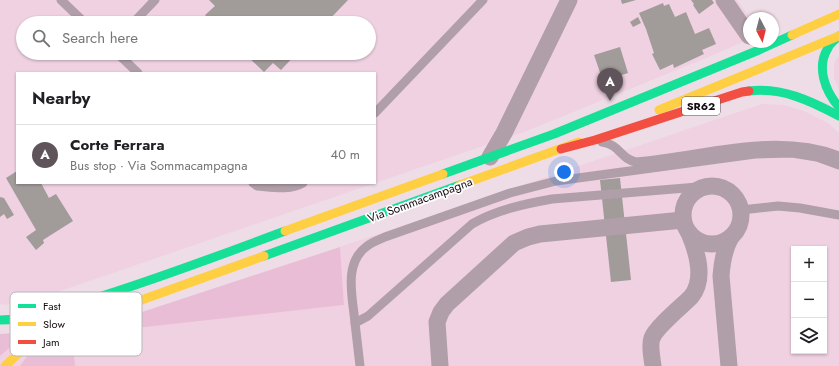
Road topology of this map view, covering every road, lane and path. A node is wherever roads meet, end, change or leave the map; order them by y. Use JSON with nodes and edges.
{"nodes":[{"id":1,"x":61,"y":0,"type":"edge"},
{"id":2,"x":155,"y":0,"type":"edge"},
{"id":3,"x":483,"y":0,"type":"edge"},
{"id":4,"x":569,"y":0,"type":"edge"},
{"id":5,"x":724,"y":0,"type":"edge"},
{"id":6,"x":839,"y":14,"type":"edge"},
{"id":7,"x":78,"y":16,"type":"edge"},
{"id":8,"x":140,"y":16,"type":"edge"},
{"id":9,"x":743,"y":27,"type":"edge"},
{"id":10,"x":839,"y":36,"type":"edge"},
{"id":11,"x":779,"y":37,"type":"edge"},
{"id":12,"x":751,"y":48,"type":"edge"},
{"id":13,"x":124,"y":60,"type":"edge"},
{"id":14,"x":137,"y":72,"type":"edge"},
{"id":15,"x":839,"y":107,"type":"edge"},
{"id":16,"x":376,"y":112,"type":"edge"},
{"id":17,"x":839,"y":116,"type":"edge"},
{"id":18,"x":595,"y":140,"type":"junction"},
{"id":19,"x":561,"y":149,"type":"junction"},
{"id":20,"x":839,"y":156,"type":"edge"},
{"id":21,"x":490,"y":157,"type":"junction"},
{"id":22,"x":839,"y":165,"type":"edge"},
{"id":23,"x":255,"y":184,"type":"edge"},
{"id":24,"x":301,"y":184,"type":"edge"},
{"id":25,"x":710,"y":186,"type":"junction"},
{"id":26,"x":741,"y":210,"type":"junction"},
{"id":27,"x":839,"y":216,"type":"edge"},
{"id":28,"x":686,"y":227,"type":"junction"},
{"id":29,"x":731,"y":237,"type":"junction"},
{"id":30,"x":115,"y":292,"type":"edge"},
{"id":31,"x":142,"y":299,"type":"edge"},
{"id":32,"x":355,"y":323,"type":"junction"},
{"id":33,"x":14,"y":356,"type":"edge"},
{"id":34,"x":5,"y":366,"type":"edge"},
{"id":35,"x":360,"y":366,"type":"edge"},
{"id":36,"x":440,"y":366,"type":"edge"},
{"id":37,"x":653,"y":366,"type":"edge"},
{"id":38,"x":730,"y":366,"type":"edge"}],
"edges":[{"from":1,"to":7,"type":"lane"},
{"from":2,"to":8,"type":"lane"},
{"from":3,"to":16,"type":"lane"},
{"from":4,"to":21,"type":"street"},
{"from":5,"to":9,"type":"street"},
{"from":6,"to":11,"type":"main road","name":"Via Sommacampagna"},
{"from":10,"to":15,"type":"main road"},
{"from":10,"to":19,"type":"main road","name":"Via Sommacampagna"},
{"from":12,"to":21,"type":"main road","name":"Via Sommacampagna"},
{"from":13,"to":14,"type":"lane"},
{"from":17,"to":18,"type":"main road","number":"SR62"},
{"from":18,"to":19,"type":"main road","number":"SR62"},
{"from":18,"to":20,"type":"lane"},
{"from":19,"to":31,"type":"main road","name":"Via Sommacampagna"},
{"from":21,"to":30,"type":"main road","name":"Via Sommacampagna"},
{"from":22,"to":32,"type":"lane"},
{"from":23,"to":24,"type":"lane"},
{"from":25,"to":26,"type":"street"},
{"from":25,"to":28,"type":"street"},
{"from":25,"to":32,"type":"lane"},
{"from":26,"to":27,"type":"lane"},
{"from":26,"to":29,"type":"street"},
{"from":28,"to":29,"type":"street"},
{"from":28,"to":36,"type":"street"},
{"from":28,"to":37,"type":"street"},
{"from":29,"to":38,"type":"street"},
{"from":32,"to":35,"type":"lane"},
{"from":33,"to":34,"type":"main road","name":"Via Sommacampagna"}]}
